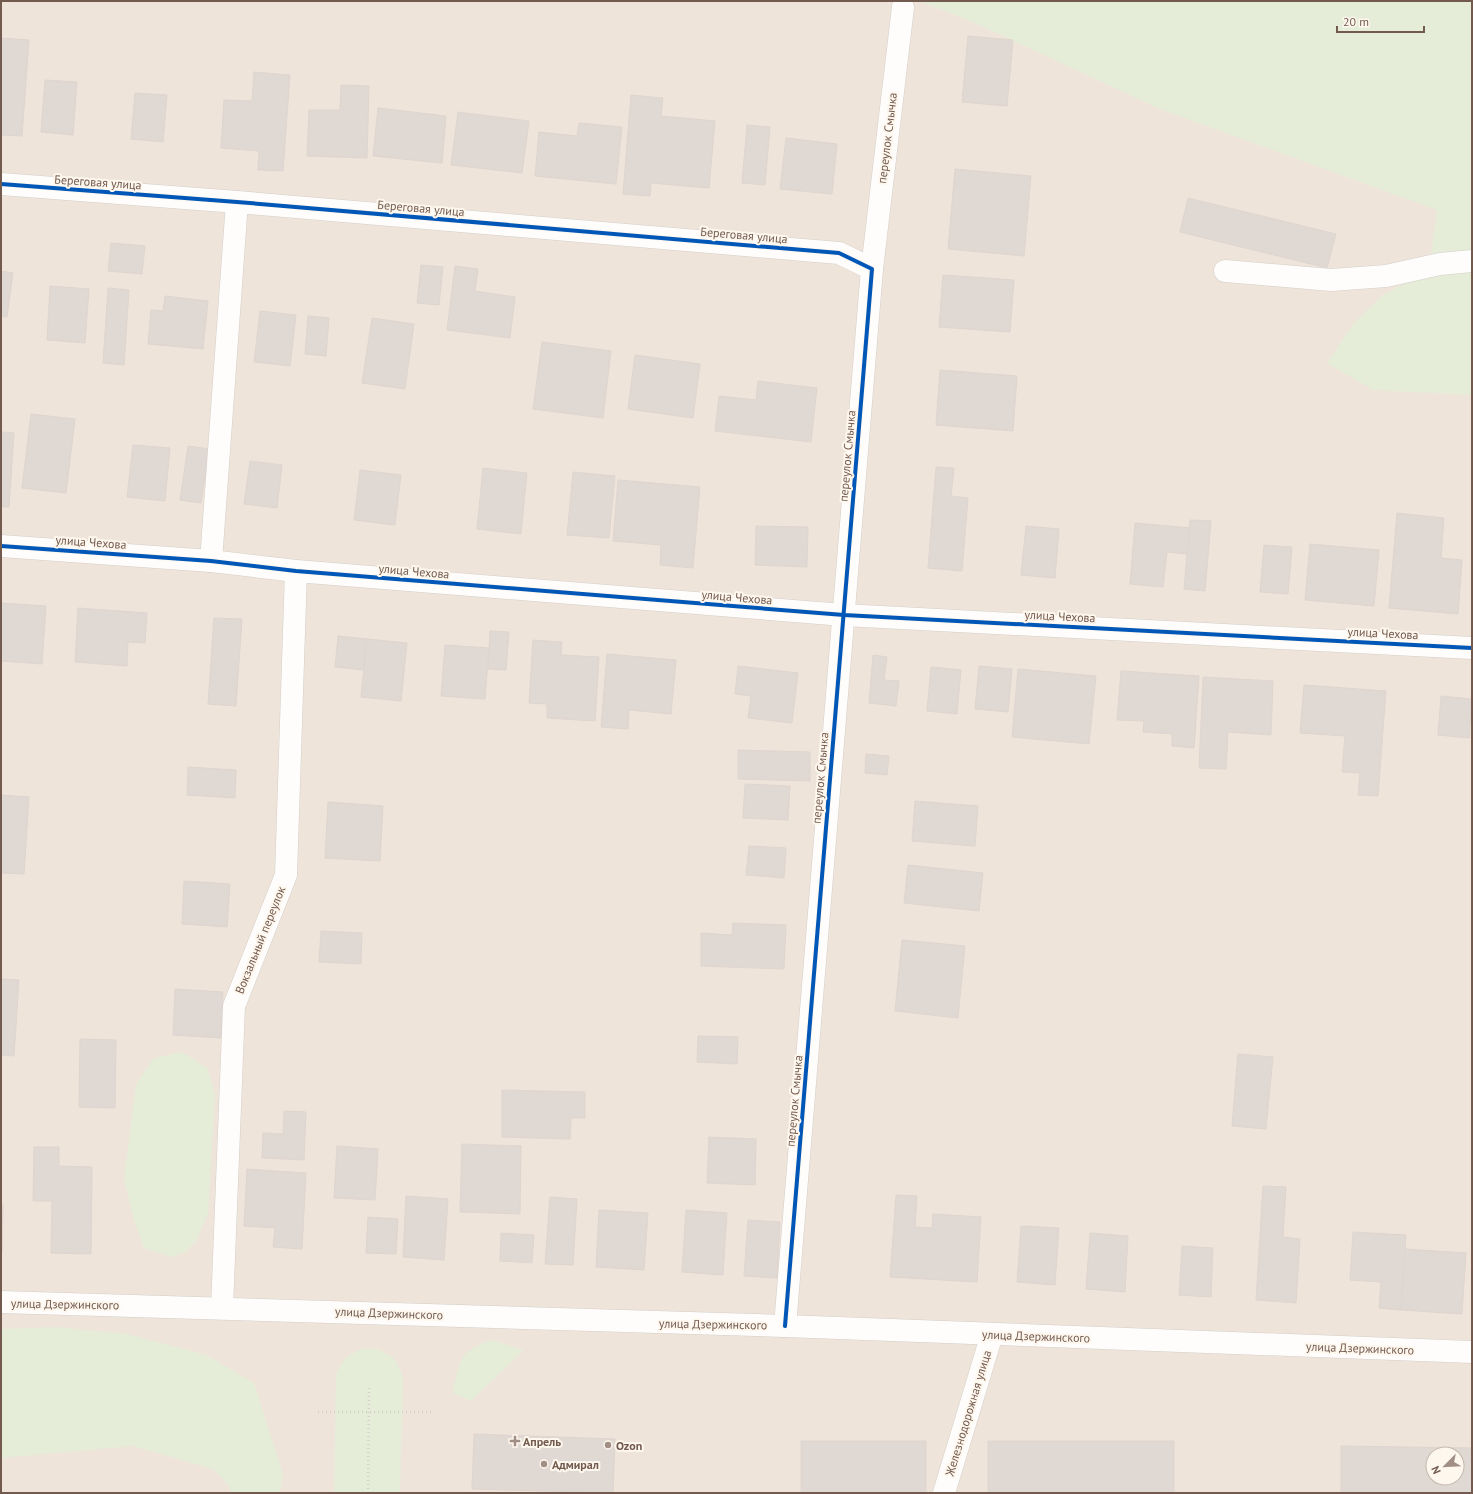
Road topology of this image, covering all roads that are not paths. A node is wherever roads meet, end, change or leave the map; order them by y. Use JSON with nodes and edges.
{"nodes":[{"id":1,"x":903,"y":7,"type":"dead end"},
{"id":2,"x":1,"y":184,"type":"edge"},
{"id":3,"x":237,"y":202,"type":"junction"},
{"id":4,"x":1472,"y":261,"type":"edge"},
{"id":5,"x":872,"y":269,"type":"junction"},
{"id":6,"x":1225,"y":271,"type":"dead end"},
{"id":7,"x":1,"y":546,"type":"edge"},
{"id":8,"x":211,"y":561,"type":"junction"},
{"id":9,"x":296,"y":571,"type":"junction"},
{"id":10,"x":844,"y":615,"type":"junction"},
{"id":11,"x":1472,"y":648,"type":"edge"},
{"id":12,"x":1,"y":1302,"type":"edge"},
{"id":13,"x":222,"y":1308,"type":"junction"},
{"id":14,"x":785,"y":1326,"type":"junction"},
{"id":15,"x":992,"y":1334,"type":"junction"},
{"id":16,"x":1472,"y":1352,"type":"edge"},
{"id":17,"x":944,"y":1493,"type":"edge"}],
"edges":[{"from":1,"to":5,"type":"street","name":"переулок Смычка"},
{"from":2,"to":3,"type":"street","name":"Береговая улица"},
{"from":3,"to":5,"type":"street","name":"Береговая улица"},
{"from":3,"to":8,"type":"street"},
{"from":4,"to":6,"type":"street"},
{"from":5,"to":10,"type":"street","name":"переулок Смычка"},
{"from":7,"to":8,"type":"street","name":"улица Чехова"},
{"from":8,"to":9,"type":"street","name":"улица Чехова"},
{"from":9,"to":10,"type":"street","name":"улица Чехова"},
{"from":9,"to":13,"type":"street","name":"Вокзальный переулок"},
{"from":10,"to":11,"type":"street","name":"улица Чехова"},
{"from":10,"to":14,"type":"street","name":"переулок Смычка"},
{"from":12,"to":13,"type":"street","name":"улица Дзержинского"},
{"from":13,"to":14,"type":"street","name":"улица Дзержинского"},
{"from":14,"to":15,"type":"street","name":"улица Дзержинского"},
{"from":15,"to":16,"type":"street","name":"улица Дзержинского"},
{"from":15,"to":17,"type":"street","name":"Железнодорожная улица"}]}
